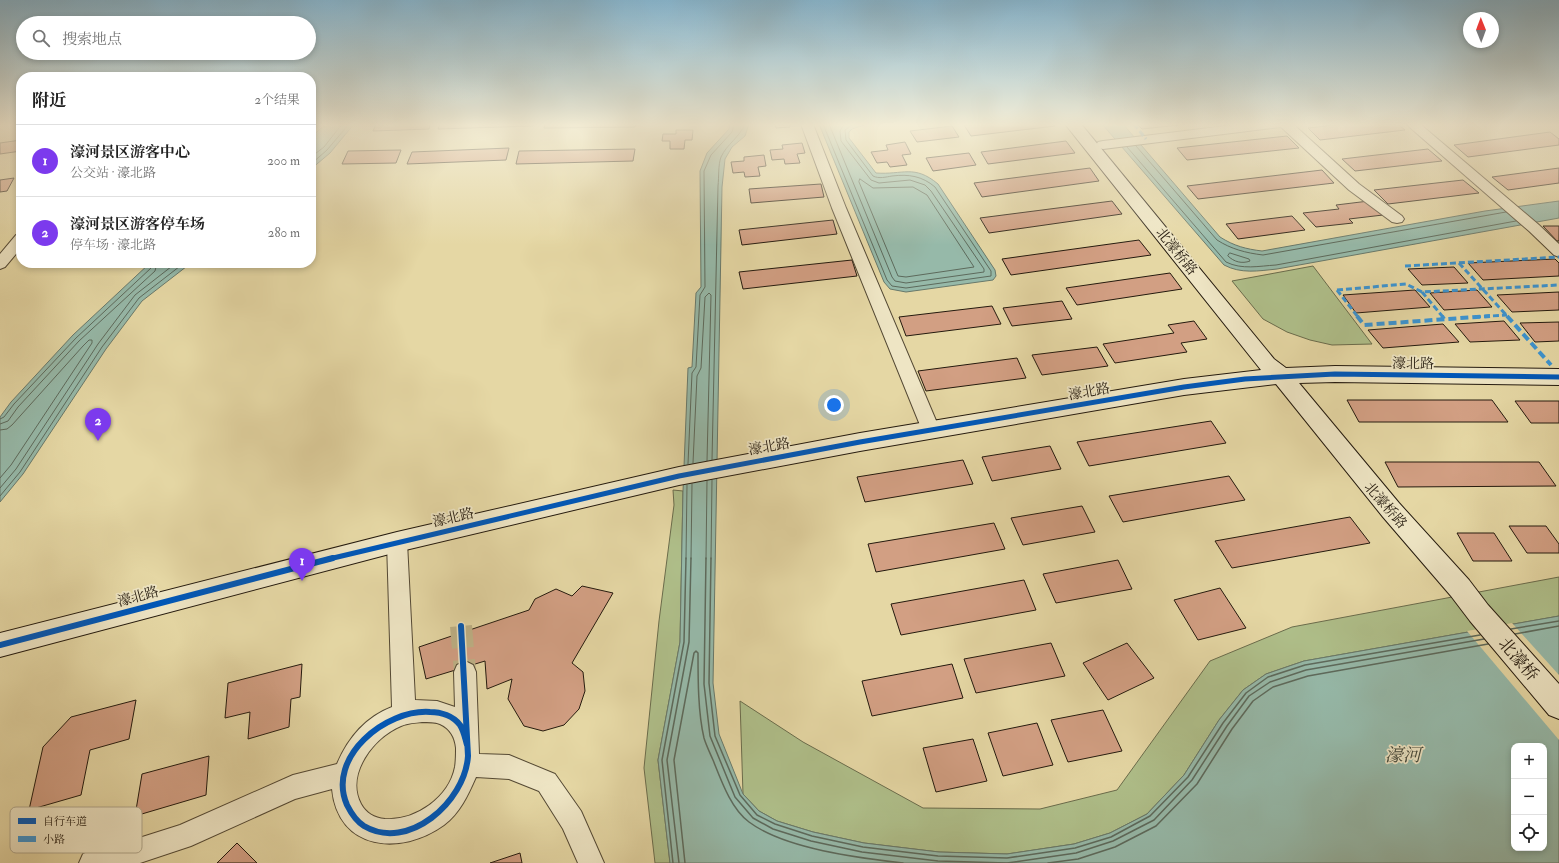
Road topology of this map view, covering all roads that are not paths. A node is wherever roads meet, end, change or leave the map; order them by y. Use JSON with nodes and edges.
{"nodes":[{"id":1,"x":822,"y":164,"type":"edge"},
{"id":2,"x":1108,"y":164,"type":"edge"},
{"id":3,"x":1124,"y":164,"type":"edge"},
{"id":4,"x":1329,"y":164,"type":"edge"},
{"id":5,"x":1458,"y":164,"type":"edge"},
{"id":6,"x":1397,"y":219,"type":"dead end"},
{"id":7,"x":16,"y":238,"type":"edge"},
{"id":8,"x":0,"y":240,"type":"edge"},
{"id":9,"x":16,"y":244,"type":"edge"},
{"id":10,"x":1559,"y":252,"type":"edge"},
{"id":11,"x":0,"y":264,"type":"edge"},
{"id":12,"x":1559,"y":366,"type":"edge"},
{"id":13,"x":1277,"y":367,"type":"junction"},
{"id":14,"x":1559,"y":377,"type":"edge"},
{"id":15,"x":929,"y":424,"type":"junction"},
{"id":16,"x":678,"y":469,"type":"junction"},
{"id":17,"x":397,"y":542,"type":"junction"},
{"id":18,"x":1479,"y":613,"type":"joint"},
{"id":19,"x":0,"y":630,"type":"edge"},
{"id":20,"x":0,"y":645,"type":"edge"},
{"id":21,"x":465,"y":672,"type":"tunnel mouth"},
{"id":22,"x":1559,"y":705,"type":"edge"},
{"id":23,"x":404,"y":713,"type":"junction"},
{"id":24,"x":467,"y":755,"type":"junction"},
{"id":25,"x":345,"y":774,"type":"junction"},
{"id":26,"x":142,"y":850,"type":"edge"},
{"id":27,"x":132,"y":853,"type":"edge"},
{"id":28,"x":92,"y":863,"type":"edge"},
{"id":29,"x":591,"y":863,"type":"edge"}],
"edges":[{"from":1,"to":15,"type":"street"},
{"from":2,"to":13,"type":"street","name":"北濠桥路"},
{"from":3,"to":13,"type":"street","name":"北濠桥路"},
{"from":4,"to":6,"type":"street"},
{"from":5,"to":10,"type":"street"},
{"from":7,"to":8,"type":"street"},
{"from":9,"to":11,"type":"street"},
{"from":12,"to":13,"type":"street","name":"濠北路"},
{"from":13,"to":14,"type":"street","name":"濠北路"},
{"from":13,"to":15,"type":"street","name":"濠北路"},
{"from":13,"to":18,"type":"street","name":"北濠桥路"},
{"from":15,"to":16,"type":"street","name":"濠北路"},
{"from":16,"to":17,"type":"street","name":"濠北路"},
{"from":16,"to":19,"type":"street","name":"濠北路"},
{"from":17,"to":20,"type":"street","name":"濠北路"},
{"from":17,"to":23,"type":"street"},
{"from":18,"to":22,"type":"street","name":"北濠桥"},
{"from":21,"to":24,"type":"street"},
{"from":23,"to":24,"type":"street"},
{"from":23,"to":25,"type":"street"},
{"from":24,"to":25,"type":"street"},
{"from":24,"to":29,"type":"street"},
{"from":25,"to":26,"type":"street"},
{"from":27,"to":28,"type":"street"}]}
